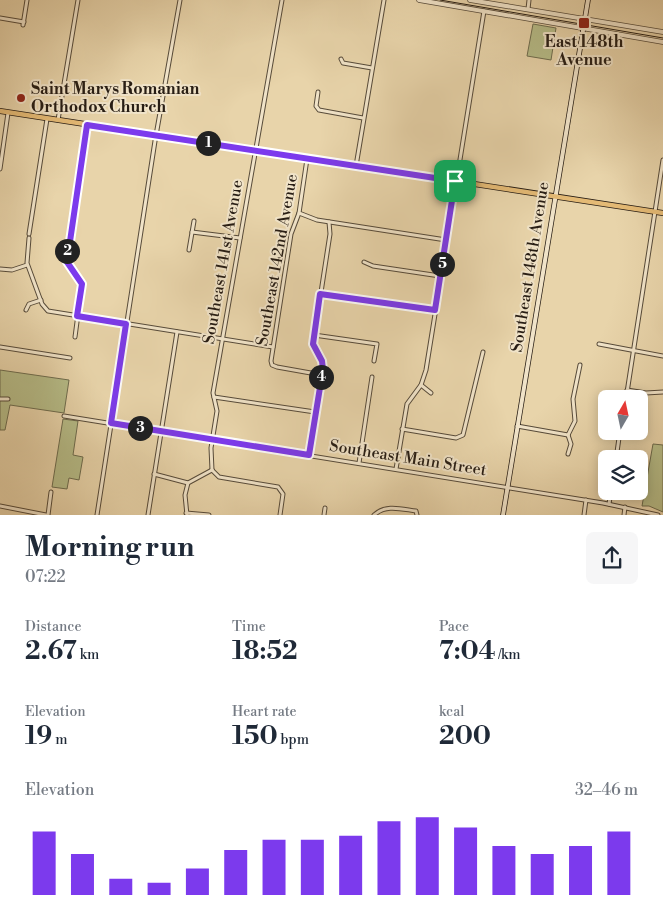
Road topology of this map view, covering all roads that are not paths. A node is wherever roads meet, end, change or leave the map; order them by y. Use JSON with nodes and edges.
{"nodes":[{"id":1,"x":27,"y":0,"type":"edge"},
{"id":2,"x":78,"y":0,"type":"edge"},
{"id":3,"x":180,"y":0,"type":"edge"},
{"id":4,"x":282,"y":0,"type":"edge"},
{"id":5,"x":384,"y":0,"type":"edge"},
{"id":6,"x":419,"y":0,"type":"edge"},
{"id":7,"x":470,"y":0,"type":"edge"},
{"id":8,"x":530,"y":0,"type":"edge"},
{"id":9,"x":588,"y":0,"type":"edge"},
{"id":10,"x":486,"y":1,"type":"edge"},
{"id":11,"x":528,"y":9,"type":"junction"},
{"id":12,"x":484,"y":11,"type":"junction"},
{"id":13,"x":0,"y":18,"type":"edge"},
{"id":14,"x":584,"y":24,"type":"junction"},
{"id":15,"x":663,"y":32,"type":"edge"},
{"id":16,"x":606,"y":33,"type":"junction"},
{"id":17,"x":619,"y":35,"type":"junction"},
{"id":18,"x":604,"y":40,"type":"dead end"},
{"id":19,"x":663,"y":42,"type":"edge"},
{"id":20,"x":617,"y":43,"type":"dead end"},
{"id":21,"x":341,"y":59,"type":"dead end"},
{"id":22,"x":372,"y":68,"type":"junction"},
{"id":23,"x":318,"y":92,"type":"dead end"},
{"id":24,"x":0,"y":111,"type":"edge"},
{"id":25,"x":8,"y":113,"type":"junction"},
{"id":26,"x":364,"y":118,"type":"junction"},
{"id":27,"x":46,"y":119,"type":"junction"},
{"id":28,"x":58,"y":120,"type":"junction"},
{"id":29,"x":87,"y":125,"type":"junction"},
{"id":30,"x":156,"y":136,"type":"junction"},
{"id":31,"x":255,"y":150,"type":"junction"},
{"id":32,"x":307,"y":159,"type":"junction"},
{"id":33,"x":663,"y":160,"type":"edge"},
{"id":34,"x":356,"y":166,"type":"junction"},
{"id":35,"x":0,"y":169,"type":"edge"},
{"id":36,"x":455,"y":181,"type":"junction"},
{"id":37,"x":554,"y":196,"type":"junction"},
{"id":38,"x":655,"y":211,"type":"junction"},
{"id":39,"x":663,"y":212,"type":"edge"},
{"id":40,"x":299,"y":213,"type":"junction"},
{"id":41,"x":194,"y":221,"type":"dead end"},
{"id":42,"x":329,"y":222,"type":"junction"},
{"id":43,"x":192,"y":232,"type":"junction"},
{"id":44,"x":240,"y":238,"type":"junction"},
{"id":45,"x":446,"y":240,"type":"junction"},
{"id":46,"x":189,"y":250,"type":"dead end"},
{"id":47,"x":364,"y":262,"type":"dead end"},
{"id":48,"x":27,"y":265,"type":"junction"},
{"id":49,"x":0,"y":269,"type":"edge"},
{"id":50,"x":440,"y":276,"type":"junction"},
{"id":51,"x":320,"y":294,"type":"junction"},
{"id":52,"x":41,"y":300,"type":"junction"},
{"id":53,"x":26,"y":310,"type":"dead end"},
{"id":54,"x":435,"y":310,"type":"junction"},
{"id":55,"x":77,"y":316,"type":"junction"},
{"id":56,"x":126,"y":324,"type":"junction"},
{"id":57,"x":177,"y":332,"type":"junction"},
{"id":58,"x":314,"y":335,"type":"junction"},
{"id":59,"x":75,"y":337,"type":"dead end"},
{"id":60,"x":223,"y":339,"type":"junction"},
{"id":61,"x":599,"y":344,"type":"dead end"},
{"id":62,"x":0,"y":347,"type":"edge"},
{"id":63,"x":273,"y":347,"type":"junction"},
{"id":64,"x":633,"y":350,"type":"junction"},
{"id":65,"x":483,"y":352,"type":"dead end"},
{"id":66,"x":663,"y":356,"type":"edge"},
{"id":67,"x":70,"y":358,"type":"dead end"},
{"id":68,"x":374,"y":362,"type":"dead end"},
{"id":69,"x":580,"y":364,"type":"dead end"},
{"id":70,"x":322,"y":375,"type":"junction"},
{"id":71,"x":372,"y":377,"type":"dead end"},
{"id":72,"x":421,"y":386,"type":"junction"},
{"id":73,"x":627,"y":390,"type":"edge"},
{"id":74,"x":663,"y":392,"type":"edge"},
{"id":75,"x":431,"y":393,"type":"dead end"},
{"id":76,"x":648,"y":393,"type":"edge"},
{"id":77,"x":214,"y":397,"type":"junction"},
{"id":78,"x":0,"y":399,"type":"edge"},
{"id":79,"x":8,"y":399,"type":"dead end"},
{"id":80,"x":315,"y":412,"type":"junction"},
{"id":81,"x":64,"y":416,"type":"dead end"},
{"id":82,"x":111,"y":423,"type":"junction"},
{"id":83,"x":517,"y":426,"type":"junction"},
{"id":84,"x":402,"y":429,"type":"junction"},
{"id":85,"x":162,"y":431,"type":"junction"},
{"id":86,"x":568,"y":435,"type":"junction"},
{"id":87,"x":213,"y":440,"type":"junction"},
{"id":88,"x":568,"y":454,"type":"dead end"},
{"id":89,"x":309,"y":455,"type":"junction"},
{"id":90,"x":358,"y":463,"type":"junction"},
{"id":91,"x":396,"y":469,"type":"junction"},
{"id":92,"x":212,"y":470,"type":"junction"},
{"id":93,"x":154,"y":474,"type":"junction"},
{"id":94,"x":188,"y":482,"type":"junction"},
{"id":95,"x":507,"y":487,"type":"junction"},
{"id":96,"x":51,"y":492,"type":"dead end"},
{"id":97,"x":586,"y":500,"type":"junction"},
{"id":98,"x":610,"y":500,"type":"edge"},
{"id":99,"x":609,"y":504,"type":"junction"},
{"id":100,"x":0,"y":506,"type":"edge"},
{"id":101,"x":626,"y":507,"type":"junction"},
{"id":102,"x":325,"y":508,"type":"dead end"},
{"id":103,"x":417,"y":513,"type":"edge"},
{"id":104,"x":186,"y":514,"type":"edge"},
{"id":105,"x":47,"y":515,"type":"edge"},
{"id":106,"x":97,"y":515,"type":"edge"},
{"id":107,"x":148,"y":515,"type":"edge"},
{"id":108,"x":209,"y":515,"type":"edge"},
{"id":109,"x":280,"y":515,"type":"edge"},
{"id":110,"x":324,"y":515,"type":"edge"},
{"id":111,"x":374,"y":515,"type":"edge"},
{"id":112,"x":503,"y":515,"type":"edge"},
{"id":113,"x":584,"y":515,"type":"edge"},
{"id":114,"x":624,"y":515,"type":"edge"},
{"id":115,"x":658,"y":515,"type":"edge"}],
"edges":[{"from":1,"to":13,"type":"street"},
{"from":2,"to":28,"type":"street"},
{"from":3,"to":30,"type":"street"},
{"from":4,"to":31,"type":"street","name":"Southeast 141st Avenue"},
{"from":5,"to":22,"type":"street"},
{"from":6,"to":12,"type":"main road"},
{"from":7,"to":10,"type":"main road"},
{"from":8,"to":11,"type":"street"},
{"from":9,"to":14,"type":"main road","name":"Southeast 148th Avenue"},
{"from":10,"to":11,"type":"main road"},
{"from":11,"to":14,"type":"main road"},
{"from":12,"to":14,"type":"main road"},
{"from":12,"to":36,"type":"street"},
{"from":14,"to":15,"type":"main road"},
{"from":14,"to":16,"type":"main road"},
{"from":14,"to":37,"type":"main road","name":"Southeast 148th Avenue"},
{"from":16,"to":17,"type":"main road"},
{"from":16,"to":18,"type":"street"},
{"from":17,"to":19,"type":"main road"},
{"from":17,"to":20,"type":"street"},
{"from":21,"to":22,"type":"street"},
{"from":22,"to":26,"type":"street"},
{"from":23,"to":26,"type":"street"},
{"from":24,"to":25,"type":"main road"},
{"from":25,"to":27,"type":"main road"},
{"from":25,"to":35,"type":"street"},
{"from":26,"to":34,"type":"street"},
{"from":27,"to":28,"type":"main road"},
{"from":27,"to":48,"type":"street"},
{"from":28,"to":29,"type":"main road"},
{"from":29,"to":30,"type":"main road"},
{"from":29,"to":55,"type":"street"},
{"from":30,"to":31,"type":"main road"},
{"from":30,"to":56,"type":"street"},
{"from":31,"to":32,"type":"main road"},
{"from":31,"to":44,"type":"street","name":"Southeast 141st Avenue"},
{"from":32,"to":34,"type":"main road"},
{"from":32,"to":40,"type":"street","name":"Southeast 142nd Avenue"},
{"from":33,"to":38,"type":"street"},
{"from":34,"to":36,"type":"main road"},
{"from":36,"to":37,"type":"main road"},
{"from":36,"to":45,"type":"street"},
{"from":37,"to":38,"type":"main road"},
{"from":37,"to":83,"type":"main road","name":"Southeast 148th Avenue"},
{"from":38,"to":39,"type":"main road"},
{"from":38,"to":64,"type":"street"},
{"from":40,"to":42,"type":"street"},
{"from":40,"to":63,"type":"street","name":"Southeast 142nd Avenue"},
{"from":41,"to":43,"type":"street"},
{"from":42,"to":45,"type":"street"},
{"from":42,"to":51,"type":"street"},
{"from":43,"to":44,"type":"street"},
{"from":43,"to":46,"type":"street"},
{"from":44,"to":60,"type":"street","name":"Southeast 141st Avenue"},
{"from":45,"to":50,"type":"street"},
{"from":47,"to":50,"type":"street"},
{"from":48,"to":49,"type":"street"},
{"from":48,"to":52,"type":"street"},
{"from":50,"to":54,"type":"street"},
{"from":51,"to":54,"type":"street"},
{"from":51,"to":58,"type":"street"},
{"from":52,"to":53,"type":"street"},
{"from":52,"to":55,"type":"street"},
{"from":54,"to":72,"type":"street"},
{"from":55,"to":56,"type":"street"},
{"from":55,"to":59,"type":"street"},
{"from":56,"to":57,"type":"street"},
{"from":56,"to":82,"type":"street"},
{"from":57,"to":60,"type":"street"},
{"from":57,"to":85,"type":"street"},
{"from":58,"to":68,"type":"street"},
{"from":58,"to":70,"type":"street"},
{"from":60,"to":63,"type":"street"},
{"from":60,"to":77,"type":"street","name":"Southeast 141st Avenue"},
{"from":61,"to":64,"type":"street"},
{"from":62,"to":67,"type":"street"},
{"from":63,"to":70,"type":"street","name":"Southeast 142nd Avenue"},
{"from":64,"to":66,"type":"street"},
{"from":64,"to":73,"type":"street"},
{"from":65,"to":84,"type":"street"},
{"from":69,"to":86,"type":"street"},
{"from":70,"to":80,"type":"street"},
{"from":71,"to":90,"type":"street"},
{"from":72,"to":75,"type":"street"},
{"from":72,"to":84,"type":"street"},
{"from":74,"to":76,"type":"street"},
{"from":77,"to":80,"type":"street"},
{"from":77,"to":87,"type":"street","name":"Southeast 141st Avenue"},
{"from":78,"to":79,"type":"street"},
{"from":80,"to":89,"type":"street"},
{"from":81,"to":82,"type":"street","name":"Southeast Main Street"},
{"from":82,"to":85,"type":"street","name":"Southeast Main Street"},
{"from":82,"to":106,"type":"street"},
{"from":83,"to":86,"type":"street"},
{"from":83,"to":95,"type":"main road","name":"Southeast 148th Avenue"},
{"from":84,"to":91,"type":"street"},
{"from":85,"to":87,"type":"street","name":"Southeast Main Street"},
{"from":85,"to":93,"type":"street"},
{"from":86,"to":88,"type":"street"},
{"from":87,"to":89,"type":"street","name":"Southeast Main Street"},
{"from":87,"to":92,"type":"street","name":"Southeast 141st Avenue"},
{"from":89,"to":90,"type":"street","name":"Southeast Main Street"},
{"from":90,"to":91,"type":"street","name":"Southeast Main Street"},
{"from":91,"to":95,"type":"street","name":"Southeast Main Street"},
{"from":92,"to":94,"type":"street"},
{"from":92,"to":109,"type":"street"},
{"from":93,"to":94,"type":"street"},
{"from":93,"to":107,"type":"street"},
{"from":94,"to":104,"type":"street"},
{"from":95,"to":97,"type":"street","name":"Southeast Main Street"},
{"from":95,"to":112,"type":"main road","name":"Southeast 148th Avenue"},
{"from":96,"to":105,"type":"street"},
{"from":97,"to":99,"type":"street","name":"Southeast Main Street"},
{"from":97,"to":113,"type":"street"},
{"from":98,"to":99,"type":"street"},
{"from":99,"to":101,"type":"street","name":"Southeast Main Street"},
{"from":100,"to":105,"type":"street"},
{"from":101,"to":114,"type":"street"},
{"from":101,"to":115,"type":"street","name":"Southeast Main Street"},
{"from":102,"to":110,"type":"street"},
{"from":103,"to":111,"type":"street"},
{"from":104,"to":108,"type":"street"}]}
